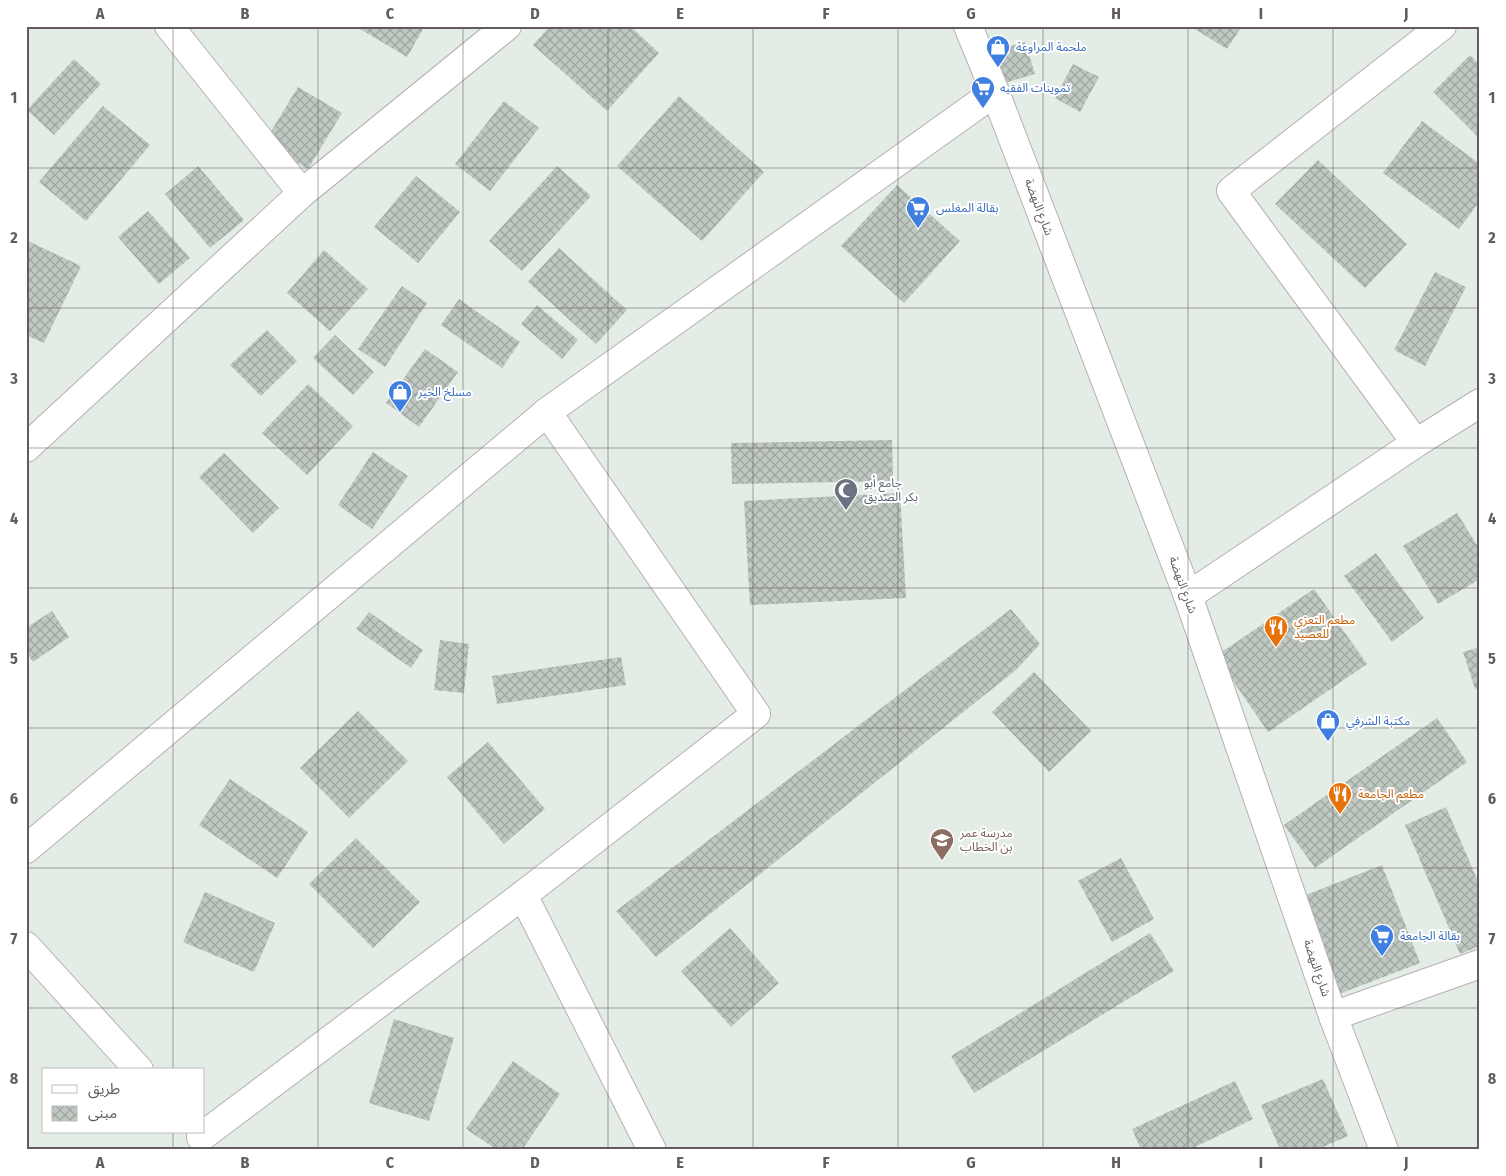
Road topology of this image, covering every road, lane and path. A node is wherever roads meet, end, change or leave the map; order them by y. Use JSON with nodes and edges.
{"nodes":[{"id":1,"x":169,"y":26,"type":"edge"},
{"id":2,"x":507,"y":26,"type":"edge"},
{"id":3,"x":968,"y":26,"type":"edge"},
{"id":4,"x":1442,"y":26,"type":"edge"},
{"id":5,"x":995,"y":92,"type":"junction"},
{"id":6,"x":302,"y":193,"type":"junction"},
{"id":7,"x":1480,"y":402,"type":"edge"},
{"id":8,"x":547,"y":412,"type":"junction"},
{"id":9,"x":1416,"y":443,"type":"junction"},
{"id":10,"x":26,"y":448,"type":"edge"},
{"id":11,"x":1188,"y":596,"type":"junction"},
{"id":12,"x":26,"y":849,"type":"edge"},
{"id":13,"x":523,"y":895,"type":"junction"},
{"id":14,"x":26,"y":946,"type":"edge"},
{"id":15,"x":1480,"y":964,"type":"edge"},
{"id":16,"x":1334,"y":1016,"type":"junction"},
{"id":17,"x":137,"y":1068,"type":"edge"},
{"id":18,"x":202,"y":1140,"type":"edge"},
{"id":19,"x":652,"y":1150,"type":"edge"},
{"id":20,"x":1384,"y":1150,"type":"edge"}],
"edges":[{"from":1,"to":6,"type":"street"},
{"from":2,"to":6,"type":"street"},
{"from":3,"to":5,"type":"street","name":"شارع النهضة"},
{"from":4,"to":9,"type":"street"},
{"from":5,"to":8,"type":"street"},
{"from":5,"to":11,"type":"street","name":"شارع النهضة"},
{"from":6,"to":10,"type":"street"},
{"from":7,"to":9,"type":"street"},
{"from":8,"to":12,"type":"street"},
{"from":8,"to":13,"type":"street"},
{"from":9,"to":11,"type":"street"},
{"from":11,"to":16,"type":"street","name":"شارع النهضة"},
{"from":13,"to":18,"type":"street"},
{"from":13,"to":19,"type":"street"},
{"from":14,"to":17,"type":"street"},
{"from":15,"to":16,"type":"street"},
{"from":16,"to":20,"type":"street","name":"شارع النهضة"}]}
